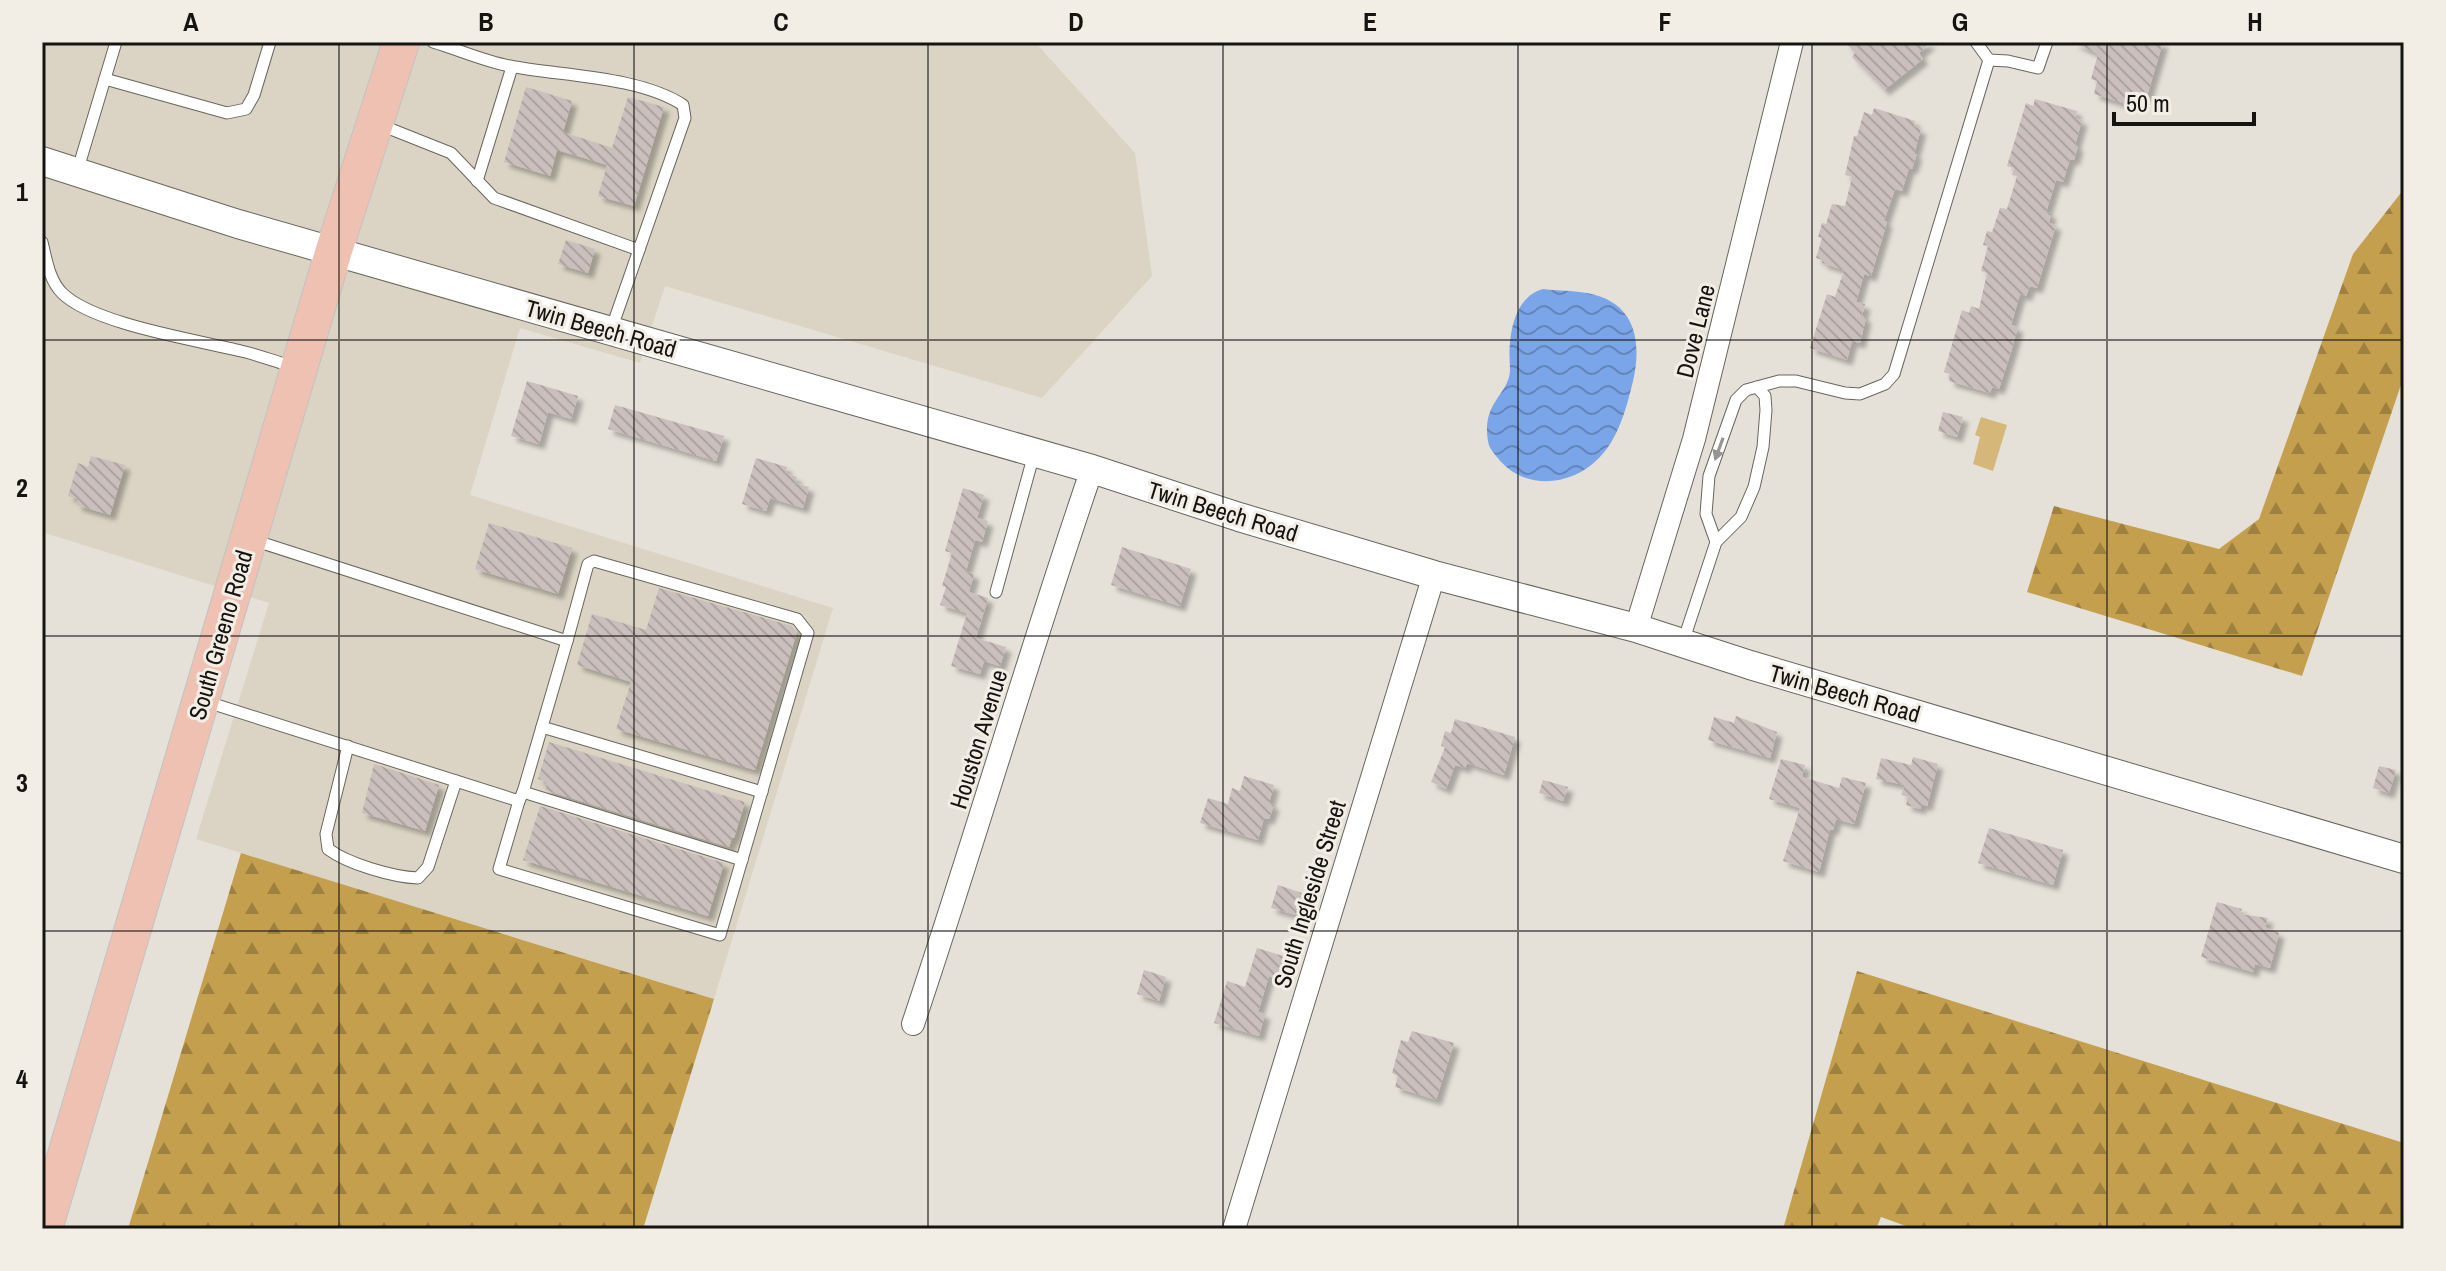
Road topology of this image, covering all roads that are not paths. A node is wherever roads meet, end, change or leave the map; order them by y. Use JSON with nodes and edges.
{"nodes":[{"id":1,"x":116,"y":42,"type":"edge"},
{"id":2,"x":270,"y":42,"type":"edge"},
{"id":3,"x":401,"y":42,"type":"edge"},
{"id":4,"x":433,"y":42,"type":"edge"},
{"id":5,"x":1792,"y":42,"type":"edge"},
{"id":6,"x":1976,"y":42,"type":"edge"},
{"id":7,"x":2047,"y":42,"type":"edge"},
{"id":8,"x":1989,"y":60,"type":"junction"},
{"id":9,"x":512,"y":67,"type":"junction"},
{"id":10,"x":105,"y":79,"type":"junction"},
{"id":11,"x":375,"y":123,"type":"junction"},
{"id":12,"x":42,"y":161,"type":"edge"},
{"id":13,"x":77,"y":172,"type":"junction"},
{"id":14,"x":477,"y":181,"type":"junction"},
{"id":15,"x":42,"y":242,"type":"edge"},
{"id":16,"x":334,"y":250,"type":"junction"},
{"id":17,"x":639,"y":250,"type":"junction"},
{"id":18,"x":611,"y":331,"type":"junction"},
{"id":19,"x":299,"y":369,"type":"junction"},
{"id":20,"x":1757,"y":387,"type":"junction"},
{"id":21,"x":1034,"y":453,"type":"junction"},
{"id":22,"x":1092,"y":469,"type":"junction"},
{"id":23,"x":249,"y":538,"type":"junction"},
{"id":24,"x":1716,"y":542,"type":"junction"},
{"id":25,"x":1434,"y":575,"type":"junction"},
{"id":26,"x":996,"y":592,"type":"dead end"},
{"id":27,"x":1636,"y":628,"type":"junction"},
{"id":28,"x":567,"y":641,"type":"junction"},
{"id":29,"x":1683,"y":643,"type":"junction"},
{"id":30,"x":201,"y":700,"type":"junction"},
{"id":31,"x":542,"y":727,"type":"junction"},
{"id":32,"x":348,"y":746,"type":"junction"},
{"id":33,"x":456,"y":781,"type":"junction"},
{"id":34,"x":762,"y":792,"type":"junction"},
{"id":35,"x":521,"y":796,"type":"junction"},
{"id":36,"x":2404,"y":859,"type":"edge"},
{"id":37,"x":742,"y":860,"type":"junction"},
{"id":38,"x":913,"y":1024,"type":"dead end"},
{"id":39,"x":44,"y":1220,"type":"edge"},
{"id":40,"x":1234,"y":1229,"type":"edge"}],
"edges":[{"from":1,"to":10,"type":"lane"},
{"from":2,"to":10,"type":"lane"},
{"from":3,"to":11,"type":"main road","name":"South Greeno Road"},
{"from":4,"to":9,"type":"lane"},
{"from":5,"to":27,"type":"street","name":"Dove Lane"},
{"from":6,"to":8,"type":"lane"},
{"from":7,"to":8,"type":"lane"},
{"from":8,"to":20,"type":"lane"},
{"from":9,"to":14,"type":"lane"},
{"from":9,"to":17,"type":"lane"},
{"from":10,"to":13,"type":"lane"},
{"from":11,"to":14,"type":"lane"},
{"from":11,"to":16,"type":"main road","name":"South Greeno Road"},
{"from":12,"to":13,"type":"street","name":"Twin Beech Road"},
{"from":13,"to":16,"type":"street","name":"Twin Beech Road"},
{"from":14,"to":17,"type":"lane"},
{"from":15,"to":19,"type":"lane"},
{"from":16,"to":18,"type":"street","name":"Twin Beech Road"},
{"from":16,"to":19,"type":"main road","name":"South Greeno Road"},
{"from":17,"to":18,"type":"lane"},
{"from":18,"to":21,"type":"street","name":"Twin Beech Road"},
{"from":19,"to":23,"type":"main road","name":"South Greeno Road"},
{"from":20,"to":24,"type":"lane"},
{"from":20,"to":24,"type":"lane","one_way":true},
{"from":21,"to":22,"type":"street","name":"Twin Beech Road"},
{"from":21,"to":26,"type":"lane"},
{"from":22,"to":25,"type":"street","name":"Twin Beech Road"},
{"from":22,"to":38,"type":"street","name":"Houston Avenue"},
{"from":23,"to":28,"type":"lane"},
{"from":23,"to":30,"type":"main road","name":"South Greeno Road"},
{"from":24,"to":29,"type":"lane"},
{"from":25,"to":27,"type":"street","name":"Twin Beech Road"},
{"from":25,"to":40,"type":"street","name":"South Ingleside Street"},
{"from":27,"to":29,"type":"street","name":"Twin Beech Road"},
{"from":28,"to":31,"type":"lane"},
{"from":28,"to":34,"type":"lane"},
{"from":29,"to":36,"type":"street","name":"Twin Beech Road"},
{"from":30,"to":32,"type":"lane"},
{"from":30,"to":39,"type":"main road","name":"South Greeno Road"},
{"from":31,"to":34,"type":"lane"},
{"from":31,"to":35,"type":"lane"},
{"from":32,"to":33,"type":"lane"},
{"from":32,"to":33,"type":"lane"},
{"from":33,"to":35,"type":"lane"},
{"from":34,"to":37,"type":"lane"},
{"from":35,"to":37,"type":"lane"},
{"from":35,"to":37,"type":"lane"}]}
